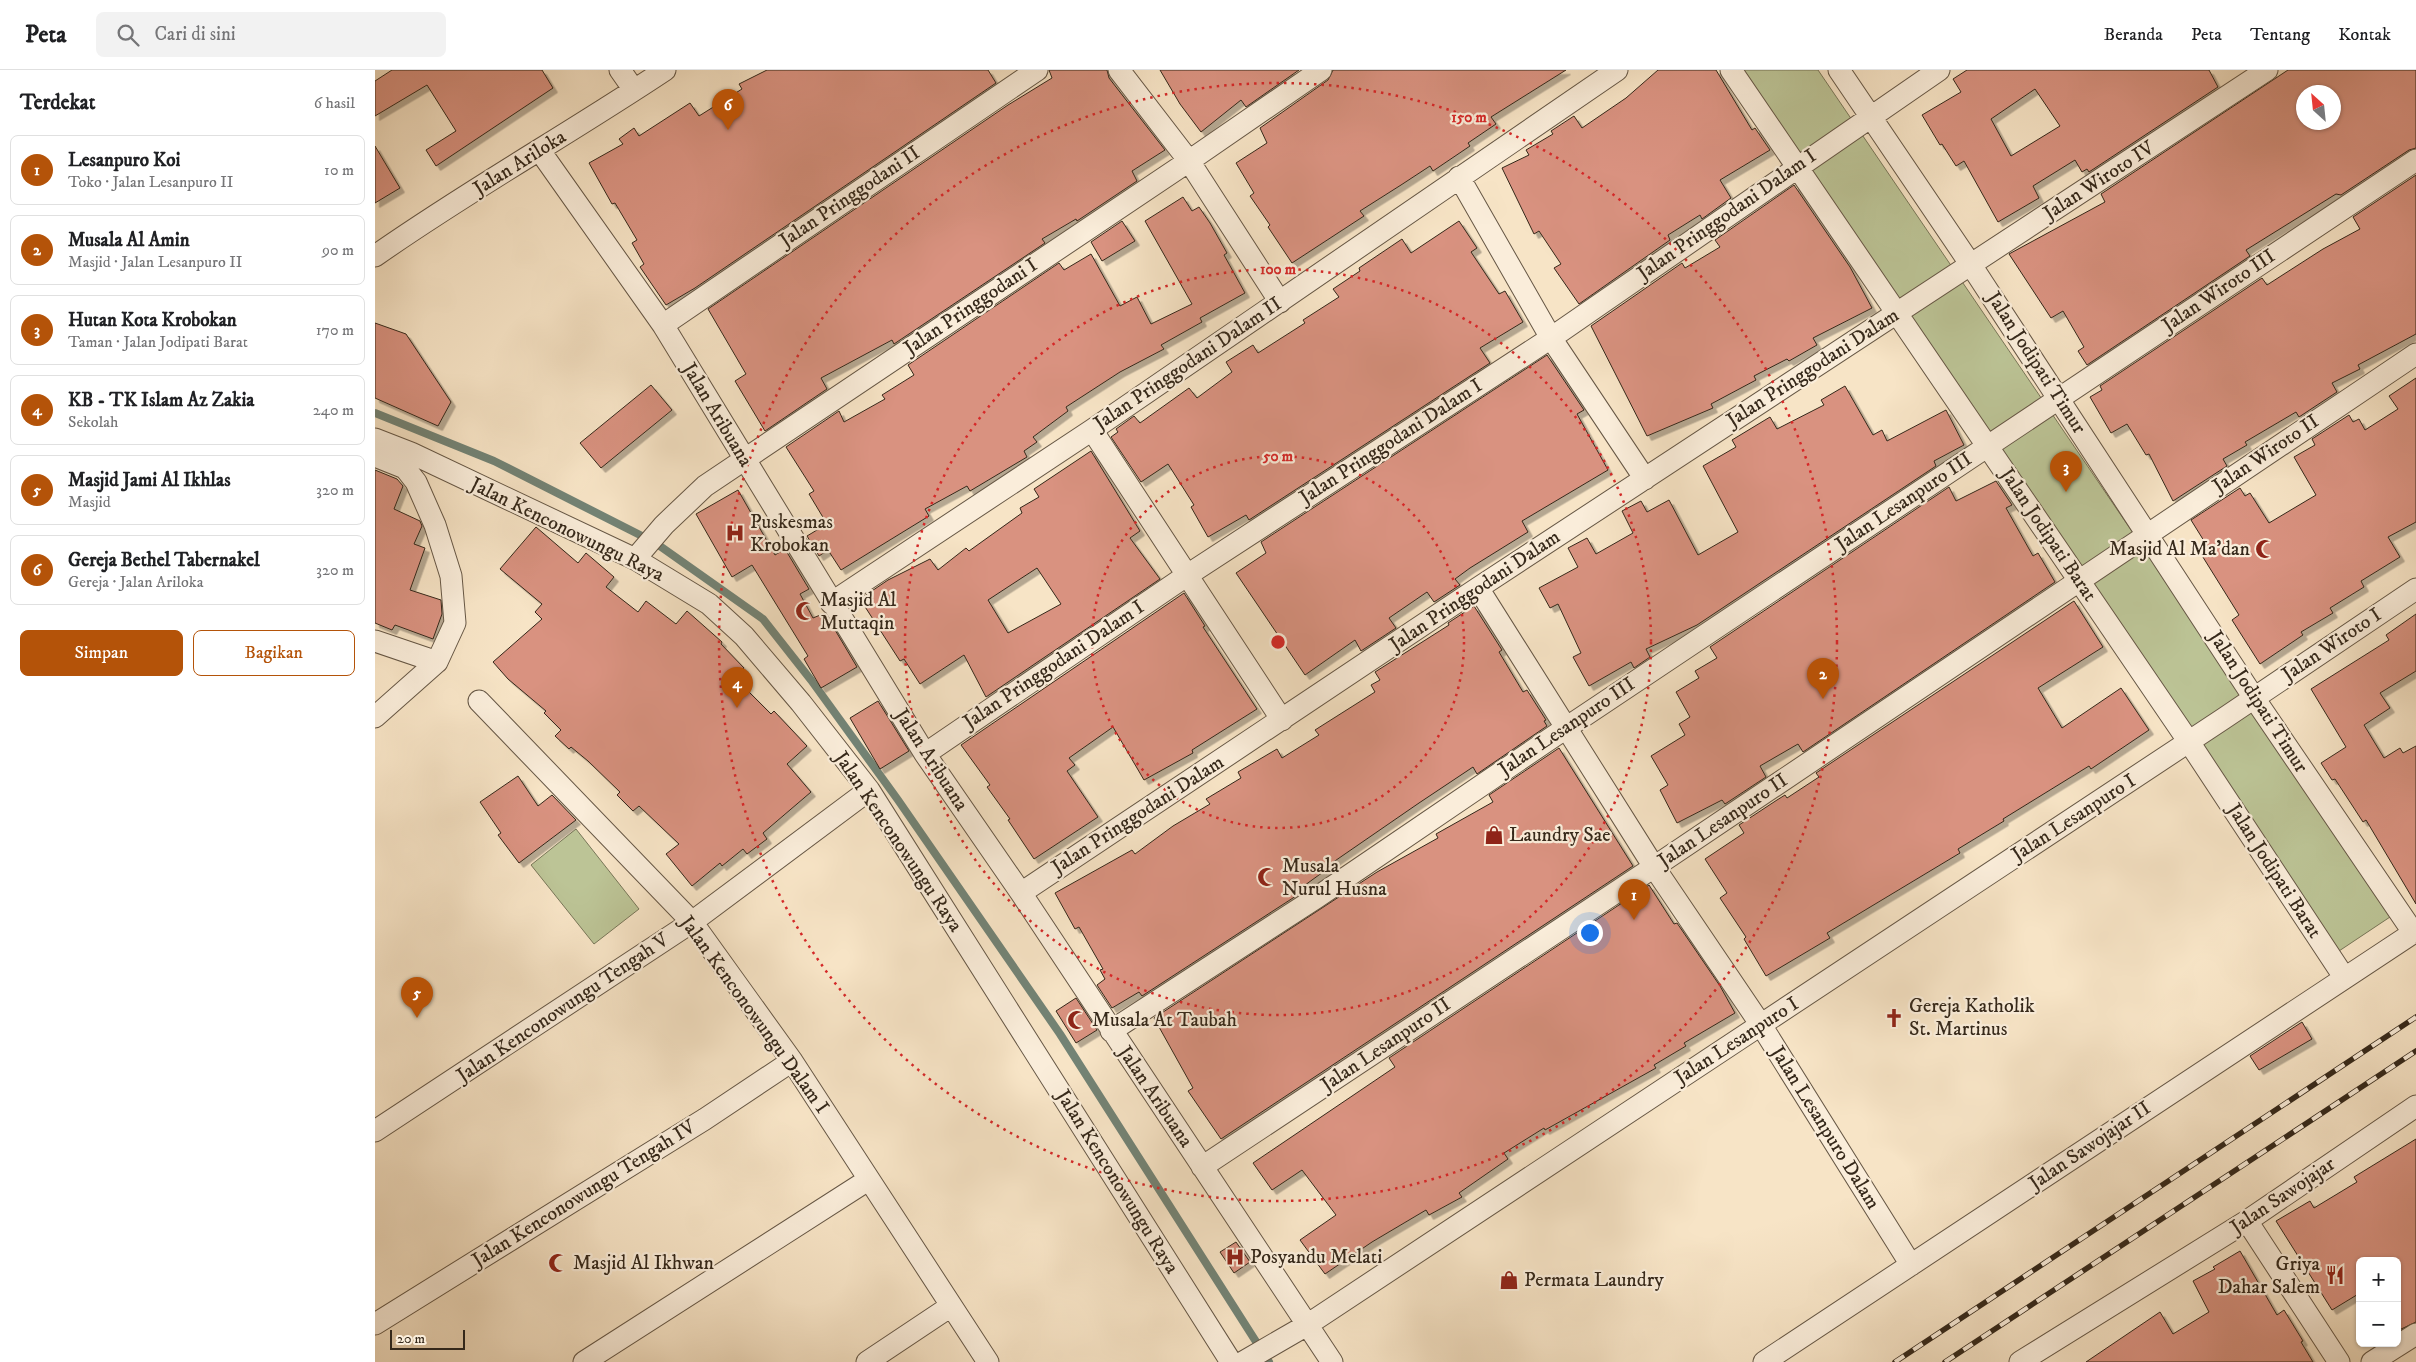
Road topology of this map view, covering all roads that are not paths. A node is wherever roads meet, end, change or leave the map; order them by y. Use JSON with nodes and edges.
{"nodes":[{"id":1,"x":620,"y":70,"type":"edge"},
{"id":2,"x":665,"y":70,"type":"edge"},
{"id":3,"x":1037,"y":70,"type":"edge"},
{"id":4,"x":1119,"y":70,"type":"edge"},
{"id":5,"x":1321,"y":70,"type":"edge"},
{"id":6,"x":1617,"y":70,"type":"edge"},
{"id":7,"x":1731,"y":70,"type":"edge"},
{"id":8,"x":1839,"y":70,"type":"edge"},
{"id":9,"x":1939,"y":70,"type":"edge"},
{"id":10,"x":2267,"y":70,"type":"edge"},
{"id":11,"x":635,"y":90,"type":"junction"},
{"id":12,"x":1863,"y":122,"type":"junction"},
{"id":13,"x":540,"y":151,"type":"junction"},
{"id":14,"x":2416,"y":160,"type":"edge"},
{"id":15,"x":1189,"y":161,"type":"junction"},
{"id":16,"x":1797,"y":166,"type":"junction"},
{"id":17,"x":1459,"y":177,"type":"junction"},
{"id":18,"x":375,"y":256,"type":"edge"},
{"id":19,"x":1971,"y":264,"type":"junction"},
{"id":20,"x":1930,"y":290,"type":"joint"},
{"id":21,"x":1280,"y":302,"type":"junction"},
{"id":22,"x":1897,"y":312,"type":"junction"},
{"id":23,"x":663,"y":325,"type":"junction"},
{"id":24,"x":1551,"y":338,"type":"junction"},
{"id":25,"x":2416,"y":354,"type":"edge"},
{"id":26,"x":2059,"y":398,"type":"junction"},
{"id":27,"x":2023,"y":423,"type":"joint"},
{"id":28,"x":1092,"y":430,"type":"junction"},
{"id":29,"x":375,"y":439,"type":"edge"},
{"id":30,"x":1988,"y":447,"type":"junction"},
{"id":31,"x":375,"y":456,"type":"edge"},
{"id":32,"x":744,"y":460,"type":"junction"},
{"id":33,"x":1645,"y":479,"type":"junction"},
{"id":34,"x":2148,"y":532,"type":"junction"},
{"id":35,"x":2117,"y":555,"type":"joint"},
{"id":36,"x":638,"y":556,"type":"junction"},
{"id":37,"x":1186,"y":576,"type":"junction"},
{"id":38,"x":2079,"y":580,"type":"junction"},
{"id":39,"x":1478,"y":588,"type":"junction"},
{"id":40,"x":2416,"y":589,"type":"edge"},
{"id":41,"x":831,"y":603,"type":"junction"},
{"id":42,"x":375,"y":641,"type":"edge"},
{"id":43,"x":437,"y":662,"type":"junction"},
{"id":44,"x":2254,"y":698,"type":"junction"},
{"id":45,"x":479,"y":701,"type":"dead end"},
{"id":46,"x":375,"y":717,"type":"edge"},
{"id":47,"x":2223,"y":719,"type":"joint"},
{"id":48,"x":1282,"y":720,"type":"junction"},
{"id":49,"x":1566,"y":728,"type":"junction"},
{"id":50,"x":2189,"y":742,"type":"junction"},
{"id":51,"x":925,"y":754,"type":"junction"},
{"id":52,"x":869,"y":790,"type":"junction"},
{"id":53,"x":1654,"y":867,"type":"junction"},
{"id":54,"x":1021,"y":893,"type":"junction"},
{"id":55,"x":691,"y":922,"type":"junction"},
{"id":56,"x":2415,"y":931,"type":"edge"},
{"id":57,"x":2344,"y":977,"type":"junction"},
{"id":58,"x":1761,"y":1025,"type":"junction"},
{"id":59,"x":1111,"y":1031,"type":"junction"},
{"id":60,"x":792,"y":1061,"type":"junction"},
{"id":61,"x":2416,"y":1106,"type":"edge"},
{"id":62,"x":375,"y":1131,"type":"edge"},
{"id":63,"x":1202,"y":1167,"type":"junction"},
{"id":64,"x":868,"y":1180,"type":"junction"},
{"id":65,"x":2247,"y":1221,"type":"junction"},
{"id":66,"x":1911,"y":1265,"type":"junction"},
{"id":67,"x":951,"y":1306,"type":"junction"},
{"id":68,"x":375,"y":1324,"type":"edge"},
{"id":69,"x":1307,"y":1324,"type":"junction"},
{"id":70,"x":2416,"y":1334,"type":"edge"},
{"id":71,"x":1241,"y":1361,"type":"edge"},
{"id":72,"x":584,"y":1362,"type":"edge"},
{"id":73,"x":867,"y":1362,"type":"edge"},
{"id":74,"x":988,"y":1362,"type":"edge"},
{"id":75,"x":1332,"y":1362,"type":"edge"},
{"id":76,"x":1765,"y":1362,"type":"edge"},
{"id":77,"x":2020,"y":1362,"type":"edge"},
{"id":78,"x":2339,"y":1362,"type":"edge"},
{"id":79,"x":2371,"y":1362,"type":"edge"}],
"edges":[{"from":1,"to":11,"type":"street"},
{"from":2,"to":11,"type":"street","name":"Jalan Ariloka"},
{"from":3,"to":23,"type":"street","name":"Jalan Pringgodani II"},
{"from":4,"to":15,"type":"street"},
{"from":5,"to":15,"type":"street","name":"Jalan Pringgodani I"},
{"from":6,"to":17,"type":"street","name":"Jalan Pringgodani Dalam II"},
{"from":7,"to":16,"type":"street","name":"Jalan Jodipati Barat"},
{"from":8,"to":12,"type":"street","name":"Jalan Jodipati Timur"},
{"from":9,"to":12,"type":"street","name":"Jalan Pringgodani Dalam I"},
{"from":10,"to":19,"type":"street","name":"Jalan Wiroto IV"},
{"from":11,"to":13,"type":"street","name":"Jalan Ariloka"},
{"from":12,"to":16,"type":"street","name":"Jalan Pringgodani Dalam I"},
{"from":12,"to":19,"type":"street","name":"Jalan Jodipati Timur"},
{"from":13,"to":18,"type":"street","name":"Jalan Ariloka"},
{"from":13,"to":23,"type":"street","name":"Jalan Aribuana"},
{"from":14,"to":26,"type":"street","name":"Jalan Wiroto III"},
{"from":15,"to":21,"type":"street"},
{"from":15,"to":32,"type":"street","name":"Jalan Pringgodani I"},
{"from":16,"to":22,"type":"street","name":"Jalan Jodipati Barat"},
{"from":16,"to":24,"type":"street","name":"Jalan Pringgodani Dalam I"},
{"from":17,"to":21,"type":"street","name":"Jalan Pringgodani Dalam II"},
{"from":17,"to":24,"type":"street"},
{"from":19,"to":20,"type":"street","name":"Jalan Wiroto IV"},
{"from":19,"to":26,"type":"street","name":"Jalan Jodipati Timur"},
{"from":20,"to":22,"type":"street","name":"Jalan Pringgodani Dalam"},
{"from":21,"to":28,"type":"street","name":"Jalan Pringgodani Dalam II"},
{"from":22,"to":30,"type":"street","name":"Jalan Jodipati Barat"},
{"from":22,"to":33,"type":"street","name":"Jalan Pringgodani Dalam"},
{"from":23,"to":32,"type":"street","name":"Jalan Aribuana"},
{"from":24,"to":33,"type":"street"},
{"from":24,"to":37,"type":"street","name":"Jalan Pringgodani Dalam I"},
{"from":25,"to":34,"type":"street","name":"Jalan Wiroto II"},
{"from":26,"to":27,"type":"street","name":"Jalan Wiroto III"},
{"from":26,"to":34,"type":"street","name":"Jalan Jodipati Timur"},
{"from":27,"to":30,"type":"street","name":"Jalan Lesanpuro III"},
{"from":28,"to":37,"type":"street"},
{"from":28,"to":41,"type":"street","name":"Jalan Pringgodani Dalam II"},
{"from":29,"to":36,"type":"street","name":"Jalan Kenconowungu Raya"},
{"from":30,"to":38,"type":"street","name":"Jalan Jodipati Barat"},
{"from":30,"to":49,"type":"street","name":"Jalan Lesanpuro III"},
{"from":31,"to":43,"type":"street"},
{"from":32,"to":36,"type":"street","name":"Jalan Pringgodani I"},
{"from":32,"to":41,"type":"street","name":"Jalan Aribuana"},
{"from":33,"to":39,"type":"street","name":"Jalan Pringgodani Dalam"},
{"from":34,"to":35,"type":"street","name":"Jalan Wiroto II"},
{"from":34,"to":44,"type":"street","name":"Jalan Jodipati Timur"},
{"from":35,"to":38,"type":"street","name":"Jalan Lesanpuro II"},
{"from":36,"to":52,"type":"street","name":"Jalan Kenconowungu Raya"},
{"from":37,"to":48,"type":"street"},
{"from":37,"to":51,"type":"street","name":"Jalan Pringgodani Dalam I"},
{"from":38,"to":50,"type":"street","name":"Jalan Jodipati Barat"},
{"from":38,"to":53,"type":"street","name":"Jalan Lesanpuro II"},
{"from":39,"to":48,"type":"street","name":"Jalan Pringgodani Dalam"},
{"from":39,"to":49,"type":"street","name":"Jalan Lesanpuro Dalam"},
{"from":40,"to":44,"type":"street","name":"Jalan Wiroto I"},
{"from":41,"to":51,"type":"street","name":"Jalan Aribuana"},
{"from":42,"to":43,"type":"street"},
{"from":43,"to":46,"type":"street"},
{"from":44,"to":47,"type":"street","name":"Jalan Wiroto I"},
{"from":44,"to":56,"type":"street","name":"Jalan Jodipati Timur"},
{"from":45,"to":55,"type":"street","name":"Jalan Kenconowungu Dalam I"},
{"from":47,"to":50,"type":"street","name":"Jalan Lesanpuro I"},
{"from":48,"to":54,"type":"street","name":"Jalan Pringgodani Dalam"},
{"from":49,"to":53,"type":"street","name":"Jalan Lesanpuro Dalam"},
{"from":49,"to":59,"type":"street","name":"Jalan Lesanpuro III"},
{"from":50,"to":57,"type":"street","name":"Jalan Jodipati Barat"},
{"from":50,"to":58,"type":"street","name":"Jalan Lesanpuro I"},
{"from":51,"to":54,"type":"street","name":"Jalan Aribuana"},
{"from":52,"to":55,"type":"street","name":"Jalan Kenconowungu Tengah V"},
{"from":52,"to":71,"type":"street","name":"Jalan Kenconowungu Raya"},
{"from":53,"to":58,"type":"street","name":"Jalan Lesanpuro Dalam"},
{"from":53,"to":63,"type":"street","name":"Jalan Lesanpuro II"},
{"from":54,"to":59,"type":"street","name":"Jalan Aribuana"},
{"from":55,"to":60,"type":"street","name":"Jalan Kenconowungu Dalam I"},
{"from":55,"to":62,"type":"street","name":"Jalan Kenconowungu Tengah V"},
{"from":56,"to":57,"type":"street","name":"Jalan Sawojajar II"},
{"from":57,"to":66,"type":"street","name":"Jalan Sawojajar II"},
{"from":58,"to":66,"type":"street","name":"Jalan Lesanpuro Dalam"},
{"from":58,"to":69,"type":"street","name":"Jalan Lesanpuro I"},
{"from":59,"to":63,"type":"street","name":"Jalan Aribuana"},
{"from":60,"to":64,"type":"street","name":"Jalan Kenconowungu Dalam I"},
{"from":60,"to":68,"type":"street","name":"Jalan Kenconowungu Tengah IV"},
{"from":61,"to":65,"type":"street","name":"Jalan Sawojajar"},
{"from":63,"to":69,"type":"street","name":"Jalan Aribuana"},
{"from":64,"to":67,"type":"street","name":"Jalan Kenconowungu Dalam I"},
{"from":64,"to":72,"type":"street"},
{"from":65,"to":77,"type":"street","name":"Jalan Sawojajar"},
{"from":65,"to":78,"type":"street"},
{"from":66,"to":76,"type":"street","name":"Jalan Sawojajar II"},
{"from":67,"to":73,"type":"street"},
{"from":67,"to":74,"type":"street","name":"Jalan Kenconowungu Dalam I"},
{"from":69,"to":71,"type":"street","name":"Jalan Lesanpuro I"},
{"from":69,"to":75,"type":"street","name":"Jalan Aribuana"},
{"from":70,"to":79,"type":"street"}]}
